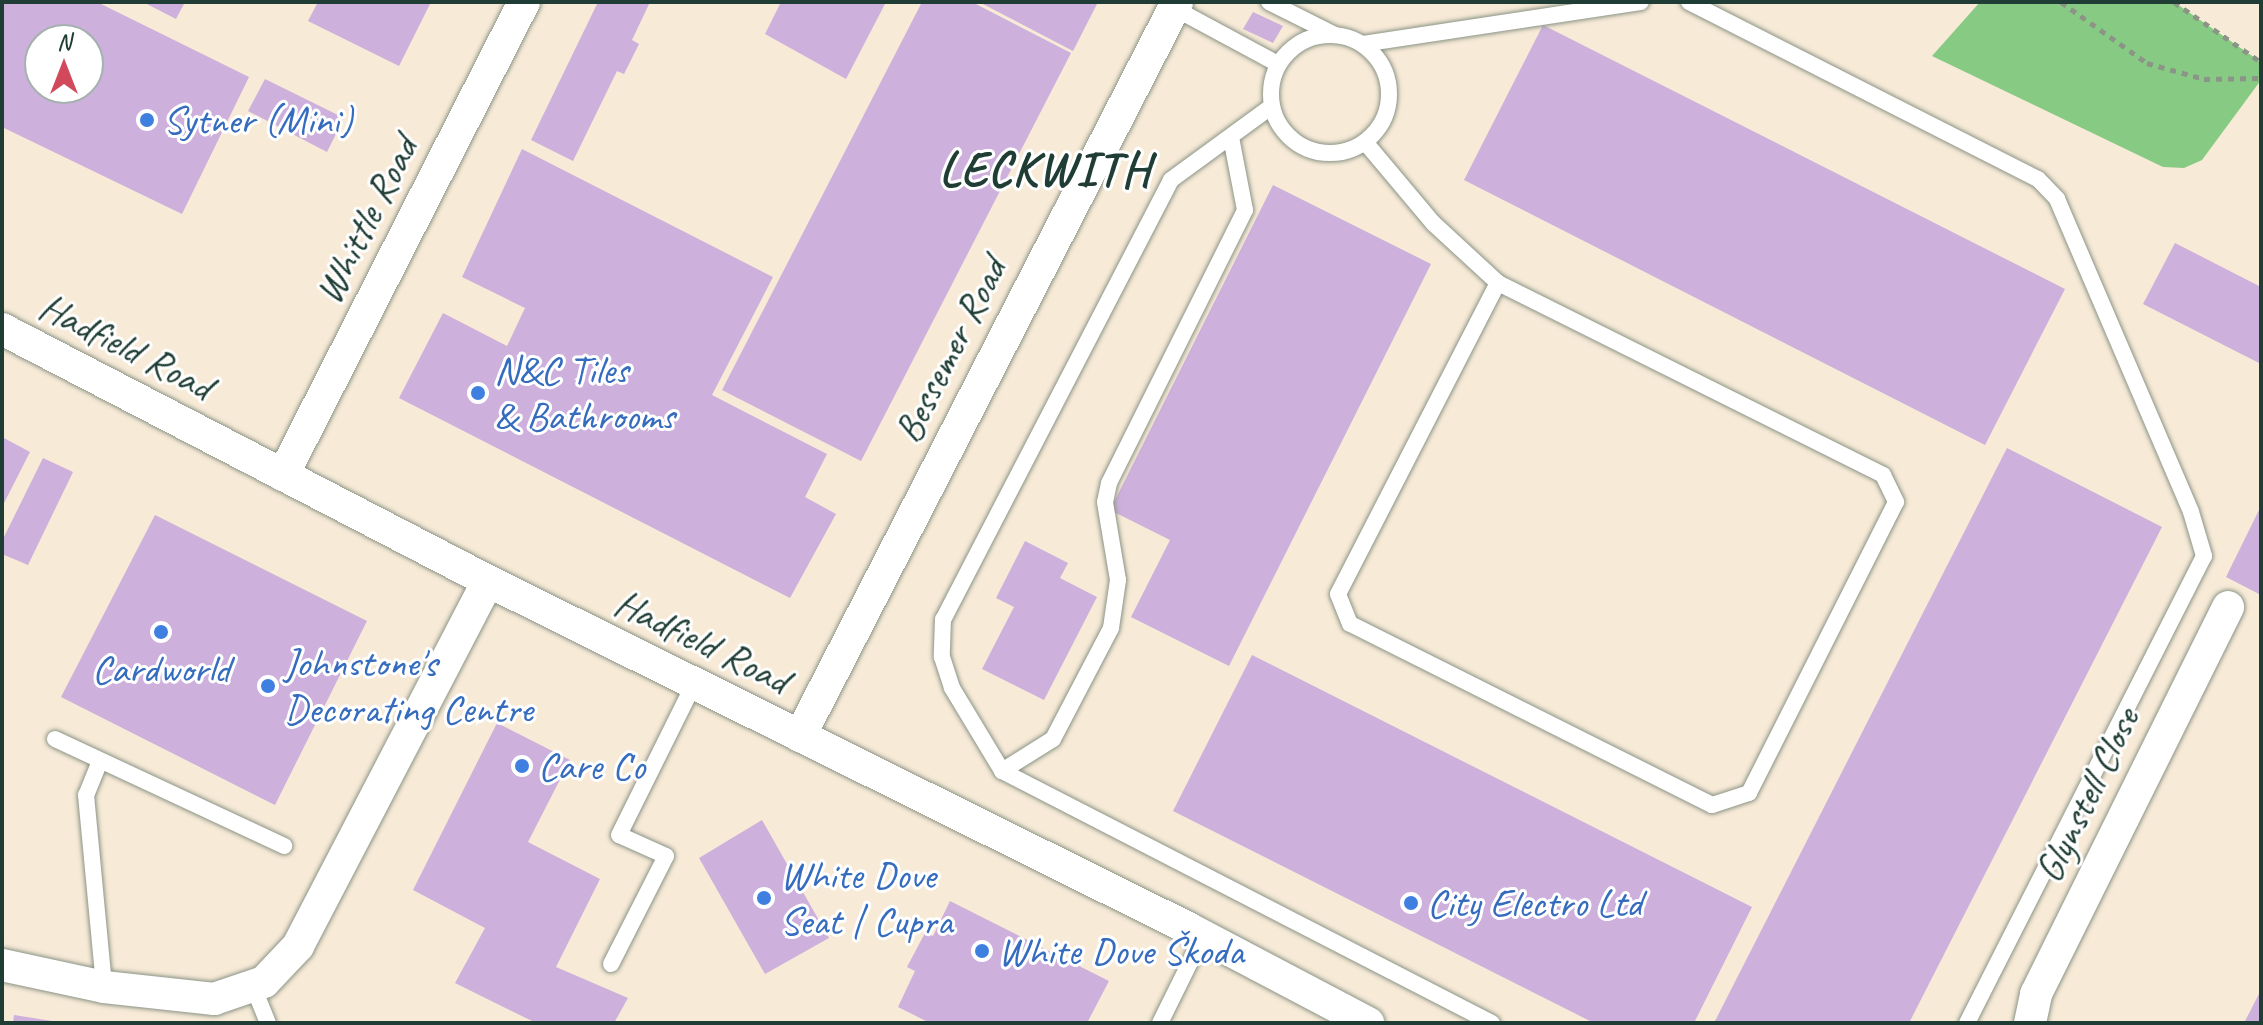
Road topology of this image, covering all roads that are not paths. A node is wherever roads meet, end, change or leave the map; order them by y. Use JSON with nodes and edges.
{"nodes":[{"id":1,"x":524,"y":2,"type":"edge"},
{"id":2,"x":1269,"y":2,"type":"edge"},
{"id":3,"x":1641,"y":2,"type":"edge"},
{"id":4,"x":1689,"y":2,"type":"edge"},
{"id":5,"x":1176,"y":5,"type":"edge"},
{"id":6,"x":1335,"y":35,"type":"junction"},
{"id":7,"x":1363,"y":44,"type":"junction"},
{"id":8,"x":1278,"y":64,"type":"junction"},
{"id":9,"x":1272,"y":106,"type":"junction"},
{"id":10,"x":1231,"y":137,"type":"junction"},
{"id":11,"x":1365,"y":142,"type":"junction"},
{"id":12,"x":1498,"y":283,"type":"junction"},
{"id":13,"x":2,"y":329,"type":"edge"},
{"id":14,"x":283,"y":475,"type":"junction"},
{"id":15,"x":488,"y":581,"type":"junction"},
{"id":16,"x":2228,"y":607,"type":"dead end"},
{"id":17,"x":694,"y":684,"type":"junction"},
{"id":18,"x":800,"y":736,"type":"junction"},
{"id":19,"x":55,"y":739,"type":"dead end"},
{"id":20,"x":100,"y":761,"type":"junction"},
{"id":21,"x":1002,"y":771,"type":"junction"},
{"id":22,"x":284,"y":846,"type":"dead end"},
{"id":23,"x":1203,"y":936,"type":"junction"},
{"id":24,"x":611,"y":964,"type":"dead end"},
{"id":25,"x":2,"y":965,"type":"edge"},
{"id":26,"x":253,"y":986,"type":"junction"},
{"id":27,"x":104,"y":987,"type":"junction"},
{"id":28,"x":1164,"y":1021,"type":"edge"},
{"id":29,"x":268,"y":1023,"type":"edge"},
{"id":30,"x":1368,"y":1023,"type":"edge"},
{"id":31,"x":1492,"y":1023,"type":"edge"},
{"id":32,"x":1967,"y":1023,"type":"edge"},
{"id":33,"x":2030,"y":1023,"type":"edge"}],
"edges":[{"from":1,"to":14,"type":"street","name":"Whittle Road"},
{"from":2,"to":6,"type":"lane"},
{"from":3,"to":7,"type":"lane"},
{"from":4,"to":32,"type":"lane"},
{"from":5,"to":8,"type":"lane"},
{"from":5,"to":18,"type":"street","name":"Bessemer Road"},
{"from":6,"to":7,"type":"lane"},
{"from":6,"to":8,"type":"lane"},
{"from":7,"to":11,"type":"lane"},
{"from":8,"to":9,"type":"lane"},
{"from":9,"to":10,"type":"lane"},
{"from":9,"to":11,"type":"lane"},
{"from":10,"to":21,"type":"lane"},
{"from":10,"to":21,"type":"lane"},
{"from":11,"to":12,"type":"lane"},
{"from":12,"to":12,"type":"lane"},
{"from":13,"to":14,"type":"street","name":"Hadfield Road"},
{"from":14,"to":15,"type":"street","name":"Hadfield Road"},
{"from":15,"to":17,"type":"street","name":"Hadfield Road"},
{"from":15,"to":26,"type":"street"},
{"from":16,"to":33,"type":"street","name":"Glynstell Close"},
{"from":17,"to":18,"type":"street","name":"Hadfield Road"},
{"from":17,"to":24,"type":"lane"},
{"from":18,"to":23,"type":"street","name":"Hadfield Road"},
{"from":19,"to":20,"type":"lane"},
{"from":20,"to":22,"type":"lane"},
{"from":20,"to":27,"type":"lane"},
{"from":21,"to":31,"type":"lane"},
{"from":23,"to":28,"type":"lane"},
{"from":23,"to":30,"type":"street","name":"Hadfield Road"},
{"from":25,"to":27,"type":"street"},
{"from":26,"to":27,"type":"street"},
{"from":26,"to":29,"type":"lane"}]}
